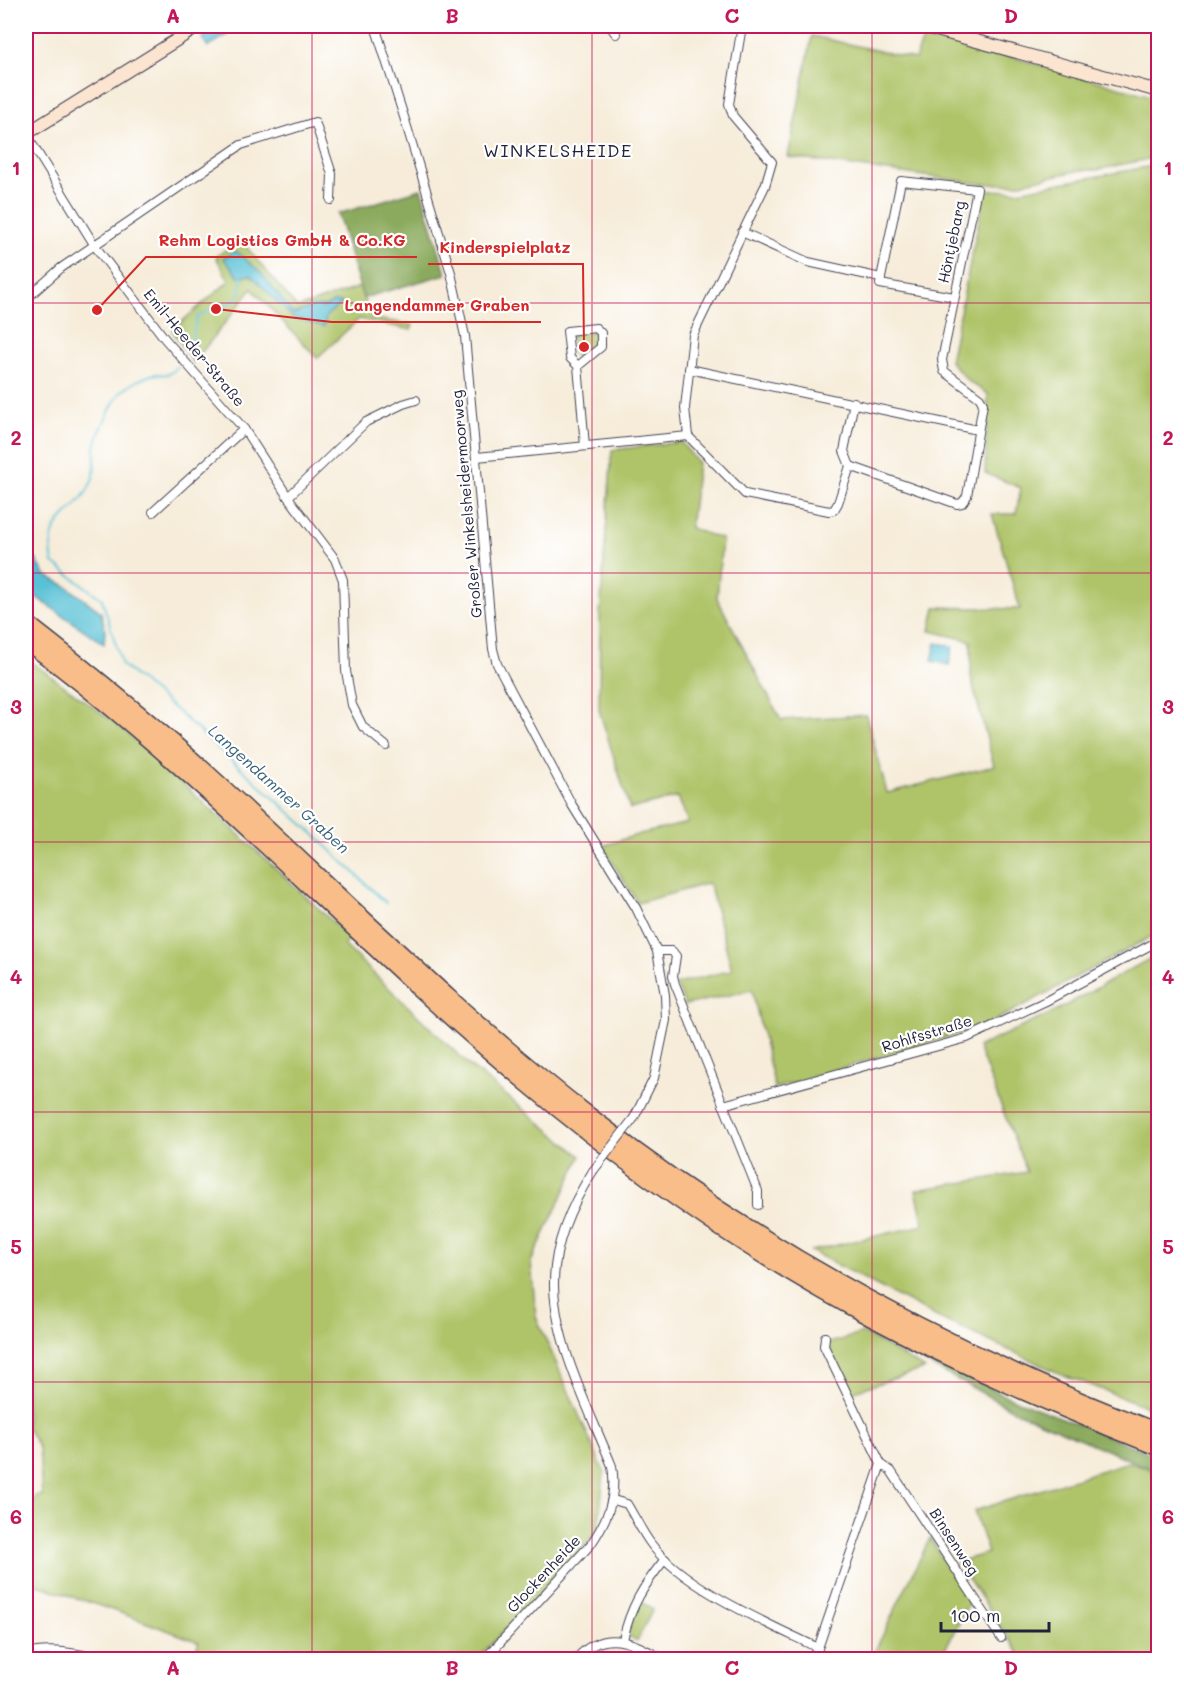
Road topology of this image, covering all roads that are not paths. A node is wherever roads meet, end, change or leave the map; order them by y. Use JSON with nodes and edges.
{"nodes":[{"id":1,"x":199,"y":26,"type":"edge"},
{"id":2,"x":375,"y":26,"type":"edge"},
{"id":3,"x":610,"y":26,"type":"edge"},
{"id":4,"x":741,"y":26,"type":"edge"},
{"id":5,"x":922,"y":26,"type":"edge"},
{"id":6,"x":616,"y":34,"type":"dead end"},
{"id":7,"x":1158,"y":91,"type":"edge"},
{"id":8,"x":26,"y":134,"type":"edge"},
{"id":9,"x":331,"y":200,"type":"dead end"},
{"id":10,"x":742,"y":232,"type":"junction"},
{"id":11,"x":95,"y":246,"type":"junction"},
{"id":12,"x":881,"y":278,"type":"junction"},
{"id":13,"x":954,"y":297,"type":"junction"},
{"id":14,"x":26,"y":299,"type":"edge"},
{"id":15,"x":578,"y":366,"type":"junction"},
{"id":16,"x":689,"y":369,"type":"junction"},
{"id":17,"x":416,"y":400,"type":"dead end"},
{"id":18,"x":854,"y":402,"type":"junction"},
{"id":19,"x":244,"y":429,"type":"junction"},
{"id":20,"x":978,"y":430,"type":"junction"},
{"id":21,"x":688,"y":436,"type":"junction"},
{"id":22,"x":585,"y":446,"type":"junction"},
{"id":23,"x":477,"y":457,"type":"junction"},
{"id":24,"x":850,"y":466,"type":"junction"},
{"id":25,"x":288,"y":497,"type":"junction"},
{"id":26,"x":153,"y":513,"type":"dead end"},
{"id":27,"x":26,"y":623,"type":"edge"},
{"id":28,"x":26,"y":641,"type":"edge"},
{"id":29,"x":386,"y":746,"type":"dead end"},
{"id":30,"x":1158,"y":941,"type":"edge"},
{"id":31,"x":657,"y":951,"type":"junction"},
{"id":32,"x":723,"y":1105,"type":"junction"},
{"id":33,"x":758,"y":1205,"type":"dead end"},
{"id":34,"x":825,"y":1337,"type":"dead end"},
{"id":35,"x":1158,"y":1432,"type":"edge"},
{"id":36,"x":1158,"y":1447,"type":"edge"},
{"id":37,"x":881,"y":1464,"type":"junction"},
{"id":38,"x":613,"y":1500,"type":"junction"},
{"id":39,"x":665,"y":1559,"type":"junction"},
{"id":40,"x":1001,"y":1638,"type":"dead end"},
{"id":41,"x":623,"y":1640,"type":"junction"},
{"id":42,"x":818,"y":1648,"type":"junction"},
{"id":43,"x":492,"y":1652,"type":"junction"},
{"id":44,"x":26,"y":1654,"type":"edge"},
{"id":45,"x":63,"y":1655,"type":"edge"},
{"id":46,"x":100,"y":1659,"type":"edge"},
{"id":47,"x":484,"y":1659,"type":"edge"},
{"id":48,"x":500,"y":1659,"type":"edge"},
{"id":49,"x":575,"y":1659,"type":"edge"},
{"id":50,"x":664,"y":1659,"type":"edge"},
{"id":51,"x":814,"y":1659,"type":"edge"}],
"edges":[{"from":1,"to":8,"type":"street"},
{"from":2,"to":23,"type":"street","name":"Großer Winkelsheidermoorweg"},
{"from":3,"to":6,"type":"street"},
{"from":4,"to":10,"type":"street"},
{"from":5,"to":7,"type":"street"},
{"from":8,"to":11,"type":"street","name":"Emil-Heeder-Straße"},
{"from":9,"to":11,"type":"street"},
{"from":10,"to":12,"type":"street","name":"Höntjebarg"},
{"from":10,"to":16,"type":"street"},
{"from":11,"to":14,"type":"street"},
{"from":11,"to":19,"type":"street","name":"Emil-Heeder-Straße"},
{"from":12,"to":13,"type":"street","name":"Höntjebarg"},
{"from":12,"to":13,"type":"street","name":"Höntjebarg"},
{"from":13,"to":20,"type":"street","name":"Höntjebarg"},
{"from":15,"to":15,"type":"street"},
{"from":15,"to":22,"type":"street"},
{"from":16,"to":18,"type":"street"},
{"from":16,"to":21,"type":"street"},
{"from":17,"to":25,"type":"street"},
{"from":18,"to":20,"type":"street"},
{"from":18,"to":24,"type":"street"},
{"from":19,"to":25,"type":"street","name":"Emil-Heeder-Straße"},
{"from":19,"to":26,"type":"street","name":"Emil-Heeder-Straße"},
{"from":20,"to":24,"type":"street","name":"Höntjebarg"},
{"from":21,"to":22,"type":"street"},
{"from":21,"to":24,"type":"street"},
{"from":22,"to":23,"type":"street"},
{"from":23,"to":31,"type":"street","name":"Großer Winkelsheidermoorweg"},
{"from":25,"to":29,"type":"street","name":"Emil-Heeder-Straße"},
{"from":27,"to":35,"type":"highway"},
{"from":28,"to":36,"type":"highway"},
{"from":30,"to":32,"type":"street","name":"Rohlfsstraße"},
{"from":31,"to":32,"type":"street","name":"Großer Winkelsheidermoorweg"},
{"from":31,"to":38,"type":"street","name":"Großer Winkelsheidermoorweg","bridge":true},
{"from":32,"to":33,"type":"street","name":"Großer Winkelsheidermoorweg"},
{"from":34,"to":37,"type":"street"},
{"from":37,"to":40,"type":"street","name":"Binsenweg"},
{"from":37,"to":42,"type":"street"},
{"from":38,"to":39,"type":"street"},
{"from":38,"to":43,"type":"street","name":"Glockenheide"},
{"from":39,"to":41,"type":"street"},
{"from":39,"to":42,"type":"street"},
{"from":41,"to":49,"type":"street"},
{"from":41,"to":50,"type":"street"},
{"from":42,"to":51,"type":"street"},
{"from":43,"to":47,"type":"street","name":"Glockenheide"},
{"from":43,"to":48,"type":"street"},
{"from":44,"to":45,"type":"street"},
{"from":45,"to":46,"type":"street"}]}
